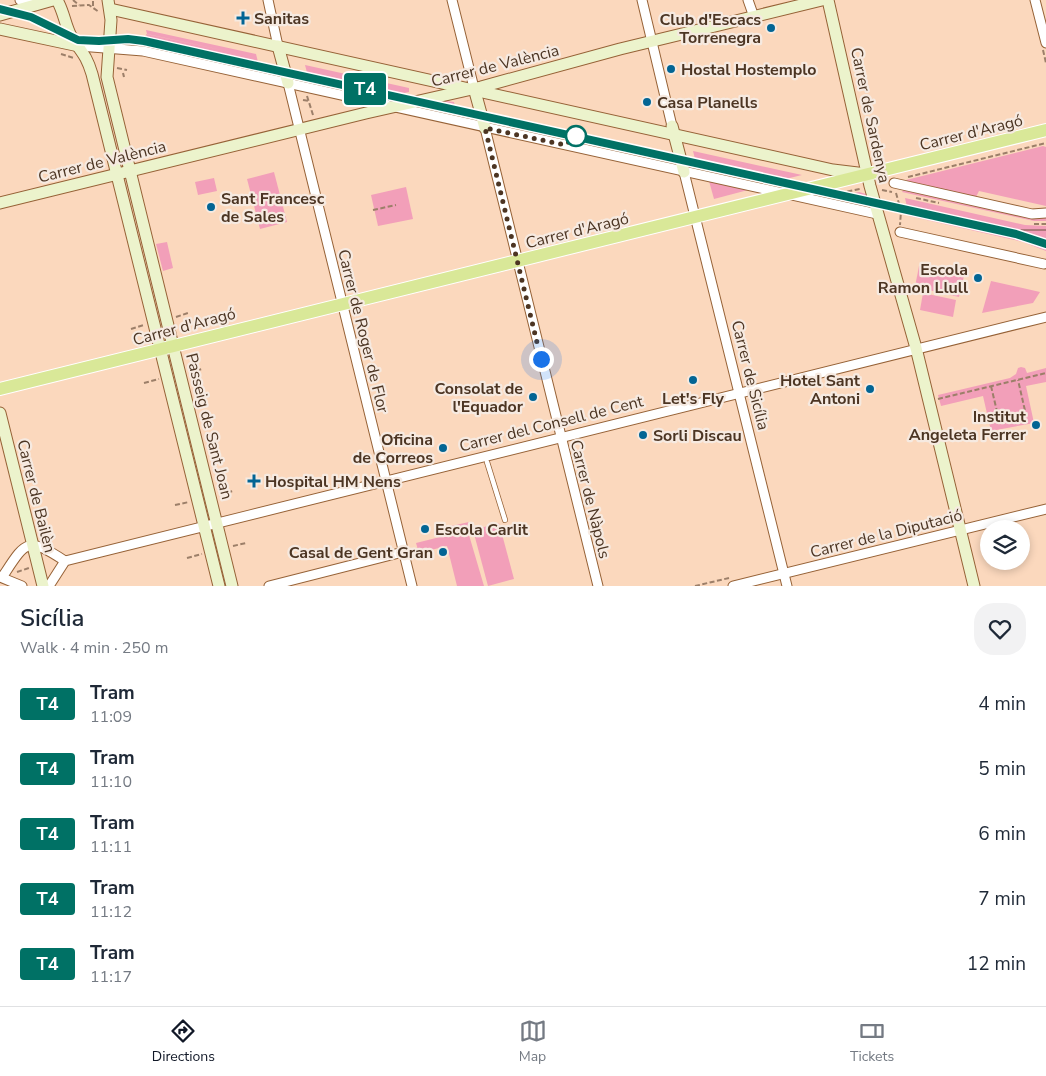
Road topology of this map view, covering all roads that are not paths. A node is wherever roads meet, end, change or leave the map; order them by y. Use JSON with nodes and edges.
{"nodes":[{"id":1,"x":20,"y":0,"type":"edge"},
{"id":2,"x":268,"y":0,"type":"edge"},
{"id":3,"x":452,"y":0,"type":"edge"},
{"id":4,"x":642,"y":0,"type":"edge"},
{"id":5,"x":748,"y":0,"type":"edge"},
{"id":6,"x":822,"y":0,"type":"edge"},
{"id":7,"x":828,"y":0,"type":"edge"},
{"id":8,"x":1035,"y":0,"type":"edge"},
{"id":9,"x":57,"y":2,"type":"edge"},
{"id":10,"x":38,"y":4,"type":"junction"},
{"id":11,"x":104,"y":7,"type":"edge"},
{"id":12,"x":0,"y":15,"type":"edge"},
{"id":13,"x":754,"y":17,"type":"junction"},
{"id":14,"x":1043,"y":17,"type":"edge"},
{"id":15,"x":0,"y":29,"type":"edge"},
{"id":16,"x":652,"y":41,"type":"junction"},
{"id":17,"x":1046,"y":43,"type":"edge"},
{"id":18,"x":109,"y":45,"type":"junction"},
{"id":19,"x":80,"y":46,"type":"junction"},
{"id":20,"x":278,"y":46,"type":"junction"},
{"id":21,"x":288,"y":84,"type":"junction"},
{"id":22,"x":474,"y":88,"type":"junction"},
{"id":23,"x":391,"y":107,"type":"junction"},
{"id":24,"x":485,"y":128,"type":"junction"},
{"id":25,"x":300,"y":130,"type":"junction"},
{"id":26,"x":673,"y":130,"type":"junction"},
{"id":27,"x":1046,"y":130,"type":"edge"},
{"id":28,"x":130,"y":171,"type":"junction"},
{"id":29,"x":684,"y":172,"type":"junction"},
{"id":30,"x":117,"y":174,"type":"junction"},
{"id":31,"x":868,"y":174,"type":"junction"},
{"id":32,"x":894,"y":182,"type":"road end"},
{"id":33,"x":782,"y":194,"type":"junction"},
{"id":34,"x":0,"y":203,"type":"edge"},
{"id":35,"x":877,"y":214,"type":"junction"},
{"id":36,"x":1046,"y":214,"type":"edge"},
{"id":37,"x":694,"y":216,"type":"junction"},
{"id":38,"x":900,"y":232,"type":"road end"},
{"id":39,"x":516,"y":262,"type":"junction"},
{"id":40,"x":1044,"y":264,"type":"dead end"},
{"id":41,"x":342,"y":305,"type":"junction"},
{"id":42,"x":1046,"y":317,"type":"edge"},
{"id":43,"x":174,"y":346,"type":"junction"},
{"id":44,"x":916,"y":348,"type":"junction"},
{"id":45,"x":160,"y":350,"type":"junction"},
{"id":46,"x":0,"y":389,"type":"edge"},
{"id":47,"x":740,"y":392,"type":"junction"},
{"id":48,"x":0,"y":413,"type":"edge"},
{"id":49,"x":560,"y":436,"type":"junction"},
{"id":50,"x":487,"y":462,"type":"dead end"},
{"id":51,"x":386,"y":480,"type":"junction"},
{"id":52,"x":1046,"y":509,"type":"edge"},
{"id":53,"x":504,"y":520,"type":"dead end"},
{"id":54,"x":217,"y":521,"type":"junction"},
{"id":55,"x":203,"y":525,"type":"junction"},
{"id":56,"x":960,"y":530,"type":"junction"},
{"id":57,"x":32,"y":544,"type":"junction"},
{"id":58,"x":403,"y":552,"type":"junction"},
{"id":59,"x":65,"y":561,"type":"junction"},
{"id":60,"x":784,"y":574,"type":"junction"},
{"id":61,"x":1,"y":577,"type":"edge"},
{"id":62,"x":22,"y":586,"type":"edge"},
{"id":63,"x":43,"y":586,"type":"edge"},
{"id":64,"x":49,"y":586,"type":"edge"},
{"id":65,"x":219,"y":586,"type":"edge"},
{"id":66,"x":232,"y":586,"type":"edge"},
{"id":67,"x":269,"y":586,"type":"edge"},
{"id":68,"x":412,"y":586,"type":"edge"},
{"id":69,"x":598,"y":586,"type":"edge"},
{"id":70,"x":733,"y":586,"type":"edge"},
{"id":71,"x":787,"y":586,"type":"edge"},
{"id":72,"x":974,"y":586,"type":"edge"}],
"edges":[{"from":1,"to":10,"type":"street"},
{"from":2,"to":20,"type":"street"},
{"from":3,"to":22,"type":"street"},
{"from":4,"to":16,"type":"street"},
{"from":5,"to":13,"type":"street"},
{"from":6,"to":13,"type":"street","name":"Carrer de València"},
{"from":7,"to":31,"type":"street","name":"Carrer de Sardenya"},
{"from":8,"to":14,"type":"street"},
{"from":9,"to":10,"type":"street"},
{"from":9,"to":19,"type":"street","name":"Passeig de Sant Joan"},
{"from":10,"to":12,"type":"street"},
{"from":11,"to":18,"type":"street","name":"Passeig de Sant Joan"},
{"from":11,"to":20,"type":"street"},
{"from":13,"to":16,"type":"street","name":"Carrer de València"},
{"from":14,"to":17,"type":"street"},
{"from":15,"to":19,"type":"street"},
{"from":16,"to":22,"type":"street","name":"Carrer de València"},
{"from":16,"to":26,"type":"street"},
{"from":18,"to":19,"type":"street"},
{"from":18,"to":21,"type":"street"},
{"from":18,"to":28,"type":"street","name":"Passeig de Sant Joan"},
{"from":19,"to":30,"type":"street","name":"Passeig de Sant Joan"},
{"from":20,"to":21,"type":"street"},
{"from":20,"to":22,"type":"street"},
{"from":21,"to":23,"type":"street"},
{"from":21,"to":25,"type":"street","name":"Carrer de Roger de Flor"},
{"from":22,"to":23,"type":"street","name":"Carrer de València"},
{"from":22,"to":24,"type":"street"},
{"from":22,"to":26,"type":"street"},
{"from":23,"to":24,"type":"street"},
{"from":23,"to":25,"type":"street","name":"Carrer de València"},
{"from":24,"to":29,"type":"street"},
{"from":24,"to":39,"type":"street","name":"Carrer de Nàpols"},
{"from":25,"to":28,"type":"street","name":"Carrer de València"},
{"from":25,"to":41,"type":"street","name":"Carrer de Roger de Flor"},
{"from":26,"to":29,"type":"street"},
{"from":26,"to":31,"type":"street"},
{"from":27,"to":31,"type":"main road","name":"Carrer d'Aragó"},
{"from":28,"to":30,"type":"street","name":"Carrer de València"},
{"from":28,"to":43,"type":"street","name":"Passeig de Sant Joan"},
{"from":29,"to":33,"type":"street"},
{"from":29,"to":37,"type":"street","name":"Carrer de Sicília"},
{"from":30,"to":34,"type":"street","name":"Carrer de València"},
{"from":30,"to":45,"type":"street","name":"Passeig de Sant Joan"},
{"from":31,"to":33,"type":"main road","name":"Carrer d'Aragó"},
{"from":31,"to":35,"type":"street","name":"Carrer de Sardenya"},
{"from":32,"to":36,"type":"street"},
{"from":33,"to":35,"type":"street"},
{"from":33,"to":37,"type":"main road","name":"Carrer d'Aragó"},
{"from":35,"to":44,"type":"street","name":"Carrer de Sardenya"},
{"from":37,"to":39,"type":"main road","name":"Carrer d'Aragó"},
{"from":37,"to":47,"type":"street","name":"Carrer de Sicília"},
{"from":38,"to":40,"type":"street"},
{"from":39,"to":41,"type":"main road","name":"Carrer d'Aragó"},
{"from":39,"to":49,"type":"street","name":"Carrer de Nàpols"},
{"from":41,"to":43,"type":"main road","name":"Carrer d'Aragó"},
{"from":41,"to":51,"type":"street","name":"Carrer de Roger de Flor"},
{"from":42,"to":44,"type":"street","name":"Carrer del Consell de Cent"},
{"from":43,"to":45,"type":"main road","name":"Carrer d'Aragó"},
{"from":43,"to":54,"type":"street","name":"Passeig de Sant Joan"},
{"from":44,"to":47,"type":"street","name":"Carrer del Consell de Cent"},
{"from":44,"to":56,"type":"street","name":"Carrer de Sardenya"},
{"from":45,"to":46,"type":"main road","name":"Carrer d'Aragó"},
{"from":45,"to":55,"type":"street","name":"Passeig de Sant Joan"},
{"from":47,"to":49,"type":"street","name":"Carrer del Consell de Cent"},
{"from":47,"to":60,"type":"street","name":"Carrer de Sicília"},
{"from":48,"to":57,"type":"street","name":"Carrer de Bailèn"},
{"from":49,"to":51,"type":"street","name":"Carrer del Consell de Cent"},
{"from":49,"to":69,"type":"street","name":"Carrer de Nàpols"},
{"from":50,"to":53,"type":"lane"},
{"from":51,"to":54,"type":"street","name":"Carrer del Consell de Cent"},
{"from":51,"to":58,"type":"street","name":"Carrer de Roger de Flor"},
{"from":52,"to":56,"type":"street","name":"Carrer de la Diputació"},
{"from":54,"to":55,"type":"street","name":"Carrer del Consell de Cent"},
{"from":54,"to":66,"type":"street","name":"Passeig de Sant Joan"},
{"from":55,"to":59,"type":"street","name":"Carrer del Consell de Cent"},
{"from":55,"to":65,"type":"street","name":"Passeig de Sant Joan"},
{"from":56,"to":60,"type":"street","name":"Carrer de la Diputació"},
{"from":56,"to":72,"type":"street","name":"Carrer de Sardenya"},
{"from":57,"to":59,"type":"street"},
{"from":57,"to":61,"type":"street"},
{"from":57,"to":63,"type":"street","name":"Carrer de Bailèn"},
{"from":58,"to":67,"type":"street"},
{"from":58,"to":68,"type":"street","name":"Carrer de Roger de Flor"},
{"from":59,"to":64,"type":"street"},
{"from":60,"to":70,"type":"street","name":"Carrer de la Diputació"},
{"from":60,"to":71,"type":"street","name":"Carrer de Sicília"},
{"from":61,"to":62,"type":"street"}]}
